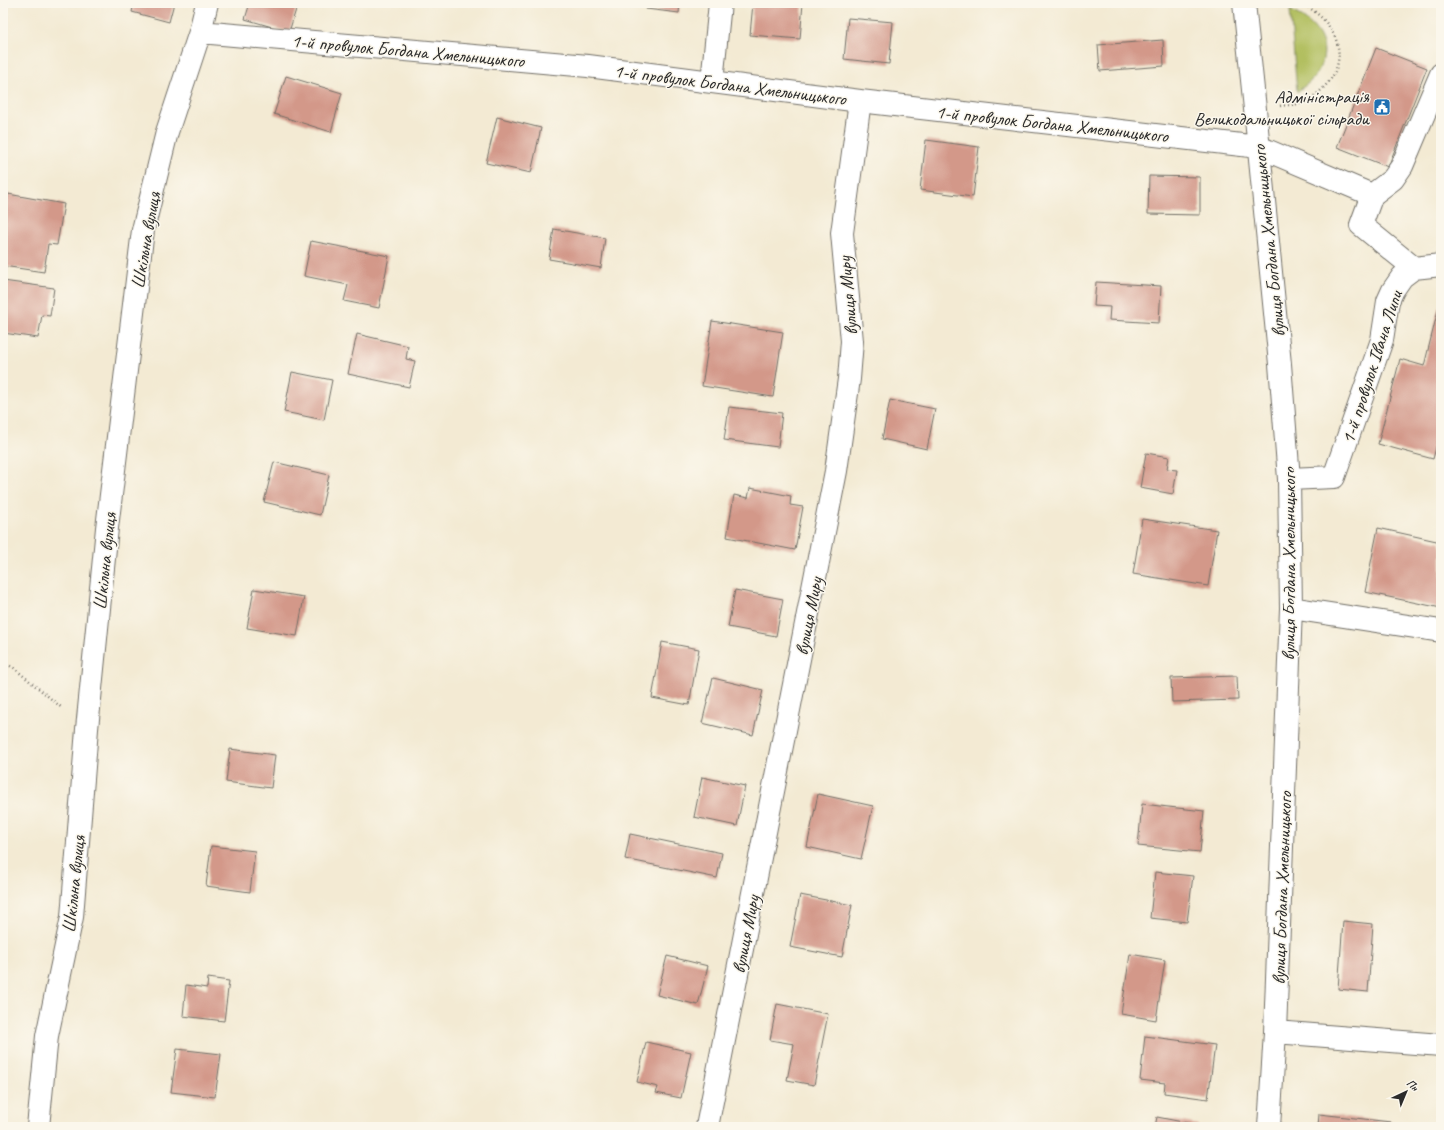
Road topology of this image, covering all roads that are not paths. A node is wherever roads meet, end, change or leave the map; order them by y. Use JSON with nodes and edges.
{"nodes":[{"id":1,"x":207,"y":3,"type":"edge"},
{"id":2,"x":720,"y":3,"type":"edge"},
{"id":3,"x":1244,"y":3,"type":"edge"},
{"id":4,"x":200,"y":32,"type":"junction"},
{"id":5,"x":1441,"y":74,"type":"edge"},
{"id":6,"x":712,"y":82,"type":"junction"},
{"id":7,"x":860,"y":101,"type":"junction"},
{"id":8,"x":1259,"y":147,"type":"junction"},
{"id":9,"x":1372,"y":195,"type":"junction"},
{"id":10,"x":1441,"y":265,"type":"edge"},
{"id":11,"x":1414,"y":268,"type":"junction"},
{"id":12,"x":1289,"y":479,"type":"junction"},
{"id":13,"x":1291,"y":608,"type":"junction"},
{"id":14,"x":1441,"y":631,"type":"edge"},
{"id":15,"x":1275,"y":1032,"type":"junction"},
{"id":16,"x":1441,"y":1045,"type":"edge"},
{"id":17,"x":38,"y":1127,"type":"edge"},
{"id":18,"x":707,"y":1127,"type":"edge"},
{"id":19,"x":1269,"y":1127,"type":"edge"}],
"edges":[{"from":1,"to":4,"type":"street","name":"Шкільна вулиця"},
{"from":2,"to":6,"type":"street"},
{"from":3,"to":8,"type":"street","name":"вулиця Богдана Хмельницького"},
{"from":4,"to":6,"type":"street","name":"1-й провулок Богдана Хмельницького"},
{"from":4,"to":17,"type":"street","name":"Шкільна вулиця"},
{"from":5,"to":9,"type":"street"},
{"from":6,"to":7,"type":"street","name":"1-й провулок Богдана Хмельницького"},
{"from":7,"to":8,"type":"street","name":"1-й провулок Богдана Хмельницького"},
{"from":7,"to":18,"type":"street","name":"вулиця Миру"},
{"from":8,"to":9,"type":"street","name":"1-й провулок Богдана Хмельницького"},
{"from":8,"to":12,"type":"street","name":"вулиця Богдана Хмельницького"},
{"from":9,"to":11,"type":"street"},
{"from":10,"to":11,"type":"street","name":"1-й провулок Івана Липи"},
{"from":11,"to":12,"type":"street","name":"1-й провулок Івана Липи"},
{"from":12,"to":13,"type":"street","name":"вулиця Богдана Хмельницького"},
{"from":13,"to":14,"type":"street"},
{"from":13,"to":15,"type":"street","name":"вулиця Богдана Хмельницького"},
{"from":15,"to":16,"type":"street"},
{"from":15,"to":19,"type":"street","name":"вулиця Богдана Хмельницького"}]}
